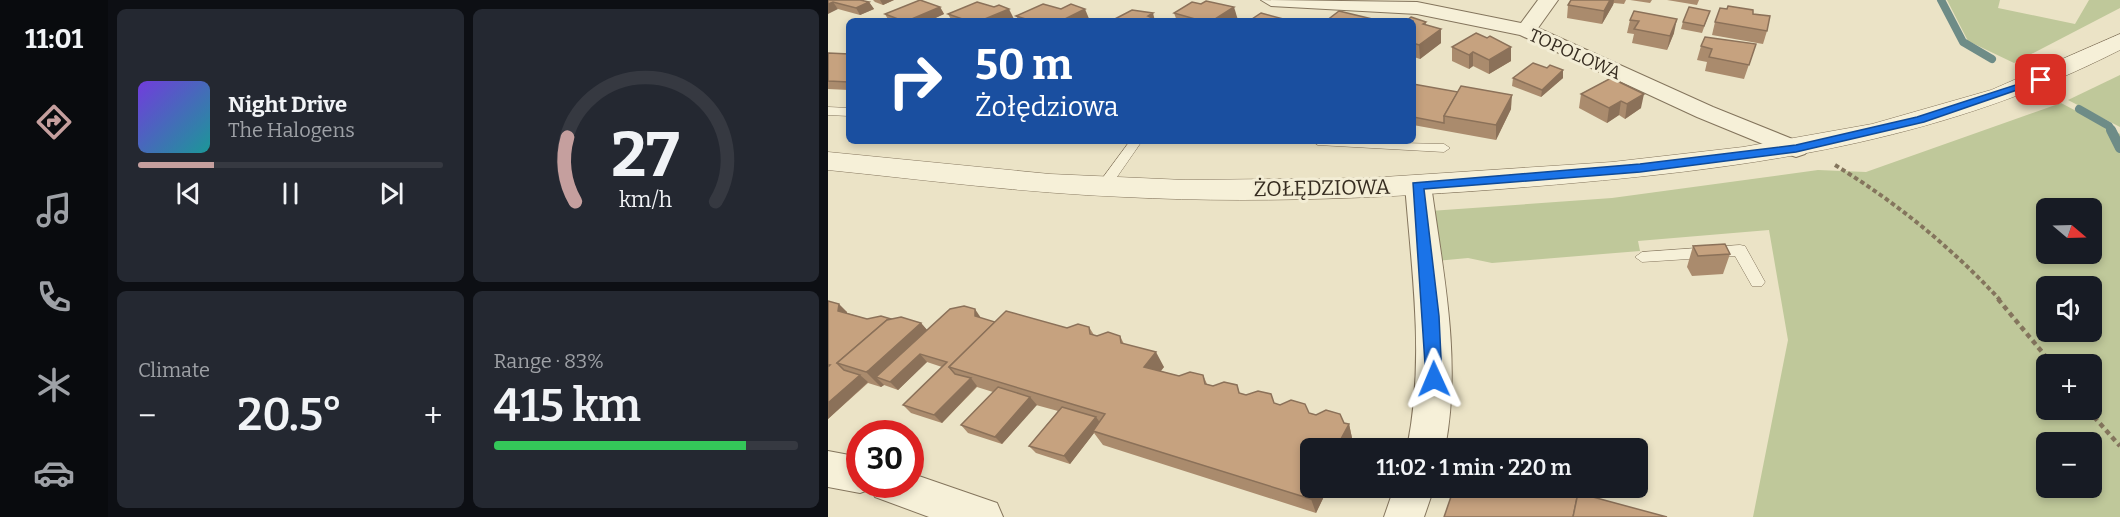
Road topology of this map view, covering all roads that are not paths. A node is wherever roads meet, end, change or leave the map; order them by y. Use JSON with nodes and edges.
{"nodes":[{"id":1,"x":1271,"y":0,"type":"edge"},
{"id":2,"x":1278,"y":0,"type":"edge"},
{"id":3,"x":1548,"y":0,"type":"edge"},
{"id":4,"x":1526,"y":30,"type":"junction"},
{"id":5,"x":2120,"y":41,"type":"edge"},
{"id":6,"x":828,"y":111,"type":"edge"},
{"id":7,"x":846,"y":112,"type":"edge"},
{"id":8,"x":1134,"y":144,"type":"edge"},
{"id":9,"x":1372,"y":144,"type":"edge"},
{"id":10,"x":1444,"y":148,"type":"dead end"},
{"id":11,"x":1796,"y":149,"type":"junction"},
{"id":12,"x":828,"y":161,"type":"edge"},
{"id":13,"x":1418,"y":185,"type":"junction"},
{"id":14,"x":1103,"y":186,"type":"junction"},
{"id":15,"x":1642,"y":257,"type":"dead end"},
{"id":16,"x":1757,"y":282,"type":"dead end"},
{"id":17,"x":1428,"y":438,"type":"edge"},
{"id":18,"x":828,"y":469,"type":"edge"},
{"id":19,"x":846,"y":472,"type":"edge"},
{"id":20,"x":924,"y":496,"type":"edge"},
{"id":21,"x":1411,"y":498,"type":"edge"},
{"id":22,"x":982,"y":517,"type":"edge"},
{"id":23,"x":1404,"y":517,"type":"edge"}],
"edges":[{"from":1,"to":2,"type":"street","name":"TOPOLOWA"},
{"from":2,"to":4,"type":"street","name":"TOPOLOWA"},
{"from":3,"to":4,"type":"street"},
{"from":4,"to":11,"type":"street","name":"TOPOLOWA"},
{"from":5,"to":11,"type":"street","name":"ŻOŁĘDZIOWA"},
{"from":6,"to":7,"type":"lane"},
{"from":8,"to":14,"type":"lane"},
{"from":9,"to":10,"type":"lane"},
{"from":11,"to":13,"type":"street","name":"ŻOŁĘDZIOWA"},
{"from":12,"to":14,"type":"street","name":"ŻOŁĘDZIOWA"},
{"from":13,"to":14,"type":"street","name":"ŻOŁĘDZIOWA"},
{"from":13,"to":17,"type":"street"},
{"from":15,"to":16,"type":"lane"},
{"from":18,"to":19,"type":"street"},
{"from":20,"to":22,"type":"street"},
{"from":21,"to":23,"type":"street"}]}
